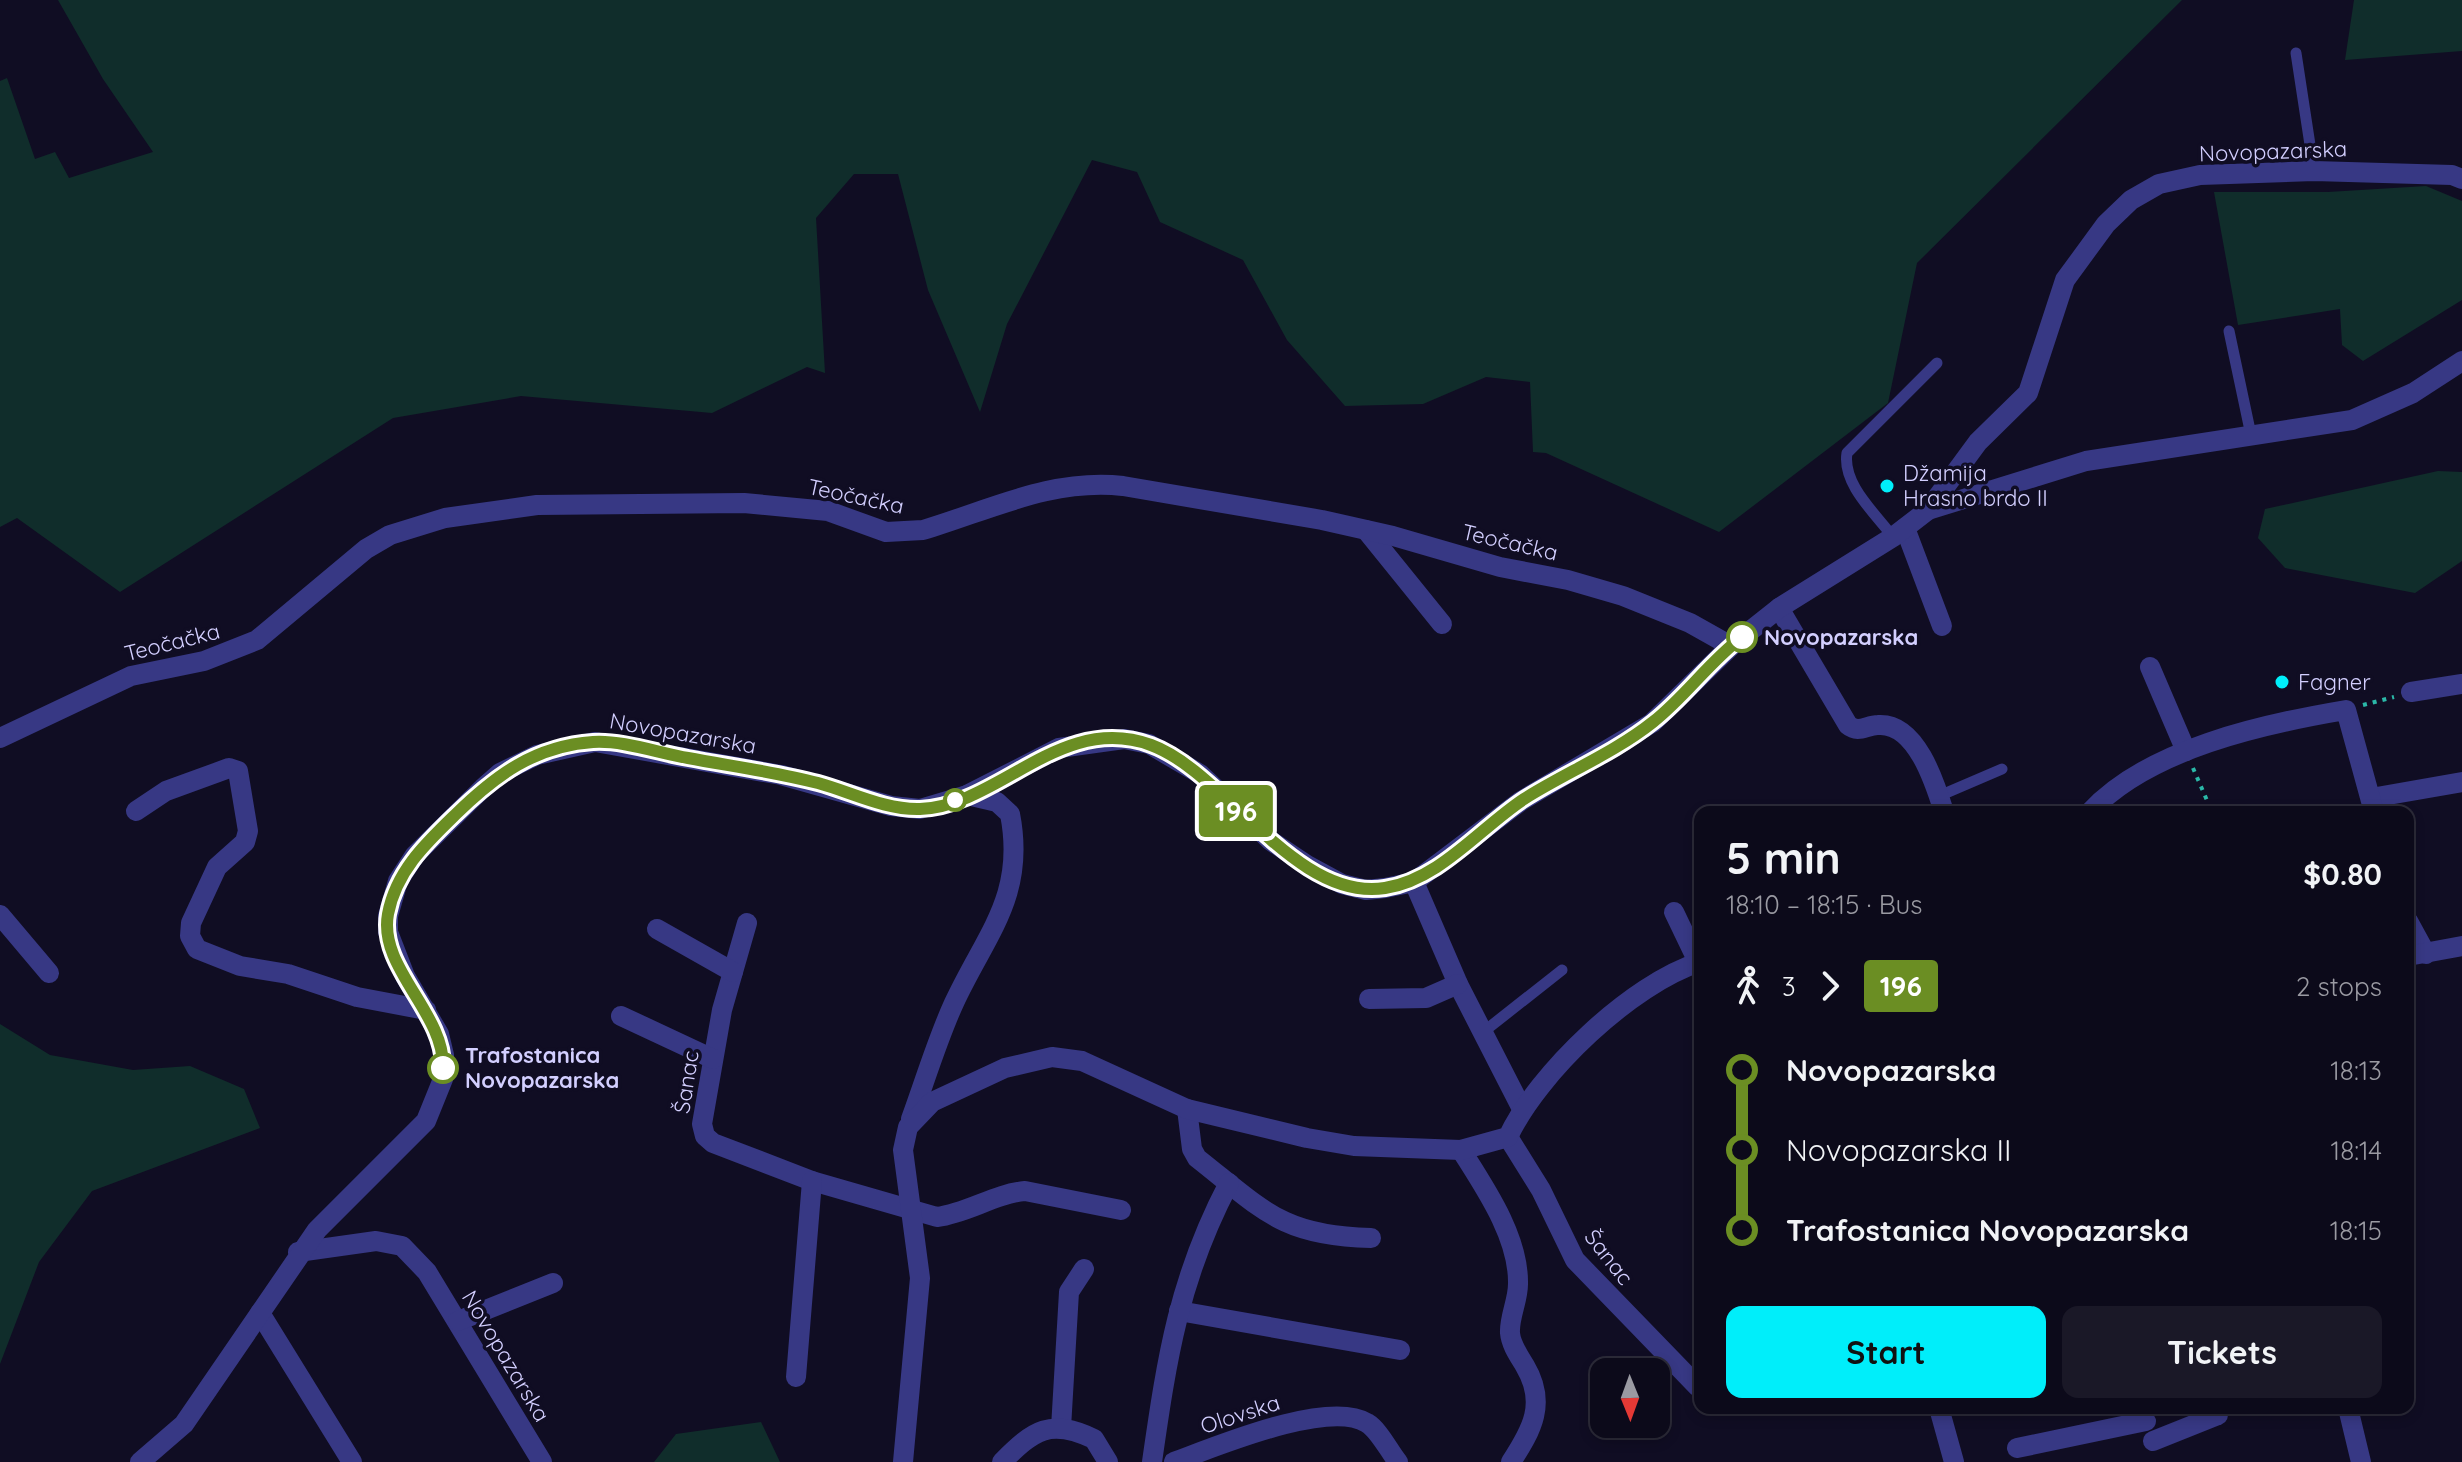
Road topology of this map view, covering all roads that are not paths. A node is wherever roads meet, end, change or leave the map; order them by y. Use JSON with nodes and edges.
{"nodes":[{"id":1,"x":2296,"y":53,"type":"dead end"},
{"id":2,"x":2314,"y":171,"type":"junction"},
{"id":3,"x":2462,"y":179,"type":"edge"},
{"id":4,"x":2229,"y":331,"type":"dead end"},
{"id":5,"x":2462,"y":361,"type":"edge"},
{"id":6,"x":1937,"y":363,"type":"dead end"},
{"id":7,"x":2251,"y":435,"type":"junction"},
{"id":8,"x":1928,"y":510,"type":"junction"},
{"id":9,"x":1366,"y":530,"type":"junction"},
{"id":10,"x":1899,"y":533,"type":"junction"},
{"id":11,"x":1779,"y":608,"type":"junction"},
{"id":12,"x":1442,"y":624,"type":"dead end"},
{"id":13,"x":1942,"y":626,"type":"dead end"},
{"id":14,"x":1731,"y":646,"type":"junction"},
{"id":15,"x":2150,"y":667,"type":"dead end"},
{"id":16,"x":2462,"y":684,"type":"edge"},
{"id":17,"x":2411,"y":692,"type":"road end"},
{"id":18,"x":0,"y":738,"type":"edge"},
{"id":19,"x":2186,"y":751,"type":"junction"},
{"id":20,"x":2002,"y":769,"type":"dead end"},
{"id":21,"x":2462,"y":782,"type":"edge"},
{"id":22,"x":967,"y":795,"type":"junction"},
{"id":23,"x":1942,"y":804,"type":"edge"},
{"id":24,"x":2096,"y":805,"type":"edge"},
{"id":25,"x":2373,"y":805,"type":"edge"},
{"id":26,"x":136,"y":811,"type":"dead end"},
{"id":27,"x":1414,"y":882,"type":"junction"},
{"id":28,"x":1674,"y":912,"type":"dead end"},
{"id":29,"x":0,"y":915,"type":"edge"},
{"id":30,"x":747,"y":923,"type":"dead end"},
{"id":31,"x":657,"y":929,"type":"dead end"},
{"id":32,"x":2462,"y":946,"type":"edge"},
{"id":33,"x":1694,"y":952,"type":"edge"},
{"id":34,"x":2417,"y":955,"type":"edge"},
{"id":35,"x":1694,"y":964,"type":"edge"},
{"id":36,"x":1562,"y":970,"type":"dead end"},
{"id":37,"x":733,"y":972,"type":"junction"},
{"id":38,"x":49,"y":973,"type":"dead end"},
{"id":39,"x":1458,"y":984,"type":"junction"},
{"id":40,"x":1369,"y":999,"type":"dead end"},
{"id":41,"x":426,"y":1010,"type":"junction"},
{"id":42,"x":621,"y":1016,"type":"dead end"},
{"id":43,"x":1482,"y":1033,"type":"junction"},
{"id":44,"x":713,"y":1059,"type":"junction"},
{"id":45,"x":1187,"y":1109,"type":"junction"},
{"id":46,"x":1522,"y":1109,"type":"junction"},
{"id":47,"x":908,"y":1127,"type":"junction"},
{"id":48,"x":1508,"y":1137,"type":"junction"},
{"id":49,"x":1461,"y":1150,"type":"junction"},
{"id":50,"x":812,"y":1181,"type":"junction"},
{"id":51,"x":1229,"y":1183,"type":"junction"},
{"id":52,"x":1121,"y":1210,"type":"dead end"},
{"id":53,"x":914,"y":1211,"type":"junction"},
{"id":54,"x":1371,"y":1238,"type":"dead end"},
{"id":55,"x":298,"y":1252,"type":"junction"},
{"id":56,"x":1084,"y":1269,"type":"dead end"},
{"id":57,"x":553,"y":1283,"type":"dead end"},
{"id":58,"x":1179,"y":1311,"type":"junction"},
{"id":59,"x":260,"y":1313,"type":"junction"},
{"id":60,"x":458,"y":1321,"type":"junction"},
{"id":61,"x":1400,"y":1350,"type":"dead end"},
{"id":62,"x":796,"y":1377,"type":"dead end"},
{"id":63,"x":1694,"y":1383,"type":"edge"},
{"id":64,"x":1941,"y":1414,"type":"edge"},
{"id":65,"x":2146,"y":1414,"type":"edge"},
{"id":66,"x":2349,"y":1414,"type":"edge"},
{"id":67,"x":2218,"y":1415,"type":"dead end"},
{"id":68,"x":1061,"y":1428,"type":"junction"},
{"id":69,"x":2153,"y":1441,"type":"junction"},
{"id":70,"x":2017,"y":1448,"type":"dead end"},
{"id":71,"x":140,"y":1462,"type":"edge"},
{"id":72,"x":352,"y":1462,"type":"edge"},
{"id":73,"x":542,"y":1462,"type":"edge"},
{"id":74,"x":903,"y":1462,"type":"edge"},
{"id":75,"x":1002,"y":1462,"type":"edge"},
{"id":76,"x":1108,"y":1462,"type":"edge"},
{"id":77,"x":1152,"y":1462,"type":"edge"},
{"id":78,"x":1174,"y":1462,"type":"edge"},
{"id":79,"x":1398,"y":1462,"type":"edge"},
{"id":80,"x":1511,"y":1462,"type":"edge"},
{"id":81,"x":1954,"y":1462,"type":"edge"},
{"id":82,"x":2158,"y":1462,"type":"edge"},
{"id":83,"x":2361,"y":1462,"type":"edge"}],
"edges":[{"from":1,"to":2,"type":"lane"},
{"from":2,"to":3,"type":"street","name":"Novopazarska"},
{"from":2,"to":8,"type":"street","name":"Novopazarska"},
{"from":4,"to":7,"type":"lane"},
{"from":5,"to":7,"type":"street","name":"Novopazarska"},
{"from":6,"to":10,"type":"lane"},
{"from":7,"to":8,"type":"street","name":"Novopazarska"},
{"from":8,"to":10,"type":"street","name":"Novopazarska"},
{"from":9,"to":12,"type":"street"},
{"from":9,"to":14,"type":"street","name":"Teočačka"},
{"from":9,"to":18,"type":"street","name":"Teočačka"},
{"from":10,"to":11,"type":"street","name":"Novopazarska"},
{"from":10,"to":13,"type":"street"},
{"from":11,"to":14,"type":"street","name":"Novopazarska"},
{"from":11,"to":23,"type":"street"},
{"from":14,"to":27,"type":"street","name":"Novopazarska"},
{"from":15,"to":19,"type":"street"},
{"from":16,"to":17,"type":"street"},
{"from":19,"to":24,"type":"street"},
{"from":19,"to":25,"type":"street"},
{"from":20,"to":23,"type":"lane"},
{"from":21,"to":25,"type":"street"},
{"from":22,"to":27,"type":"street","name":"Novopazarska"},
{"from":22,"to":41,"type":"street","name":"Novopazarska"},
{"from":22,"to":47,"type":"street"},
{"from":26,"to":41,"type":"street"},
{"from":27,"to":39,"type":"street"},
{"from":28,"to":33,"type":"street"},
{"from":29,"to":38,"type":"street"},
{"from":30,"to":37,"type":"street","name":"Šanac"},
{"from":31,"to":37,"type":"street"},
{"from":32,"to":34,"type":"street"},
{"from":35,"to":46,"type":"street"},
{"from":36,"to":43,"type":"lane"},
{"from":37,"to":44,"type":"street","name":"Šanac"},
{"from":39,"to":40,"type":"street"},
{"from":39,"to":43,"type":"street"},
{"from":41,"to":55,"type":"street","name":"Novopazarska"},
{"from":42,"to":44,"type":"street"},
{"from":43,"to":46,"type":"street"},
{"from":44,"to":50,"type":"street","name":"Šanac"},
{"from":45,"to":47,"type":"street"},
{"from":45,"to":49,"type":"street"},
{"from":45,"to":51,"type":"street"},
{"from":46,"to":48,"type":"street"},
{"from":47,"to":53,"type":"street"},
{"from":48,"to":49,"type":"street"},
{"from":48,"to":63,"type":"street","name":"Šanac"},
{"from":49,"to":80,"type":"street"},
{"from":50,"to":53,"type":"street","name":"Šanac"},
{"from":50,"to":62,"type":"street"},
{"from":51,"to":54,"type":"street"},
{"from":51,"to":58,"type":"street"},
{"from":52,"to":53,"type":"street","name":"Šanac"},
{"from":53,"to":74,"type":"street"},
{"from":55,"to":59,"type":"street","name":"Novopazarska"},
{"from":55,"to":60,"type":"street","name":"Novopazarska"},
{"from":56,"to":68,"type":"street"},
{"from":57,"to":60,"type":"street"},
{"from":58,"to":61,"type":"street"},
{"from":58,"to":77,"type":"street"},
{"from":59,"to":71,"type":"street","name":"Novopazarska"},
{"from":59,"to":72,"type":"street"},
{"from":60,"to":73,"type":"street","name":"Novopazarska"},
{"from":64,"to":81,"type":"street"},
{"from":65,"to":69,"type":"street"},
{"from":65,"to":70,"type":"street"},
{"from":66,"to":83,"type":"street"},
{"from":67,"to":69,"type":"street"},
{"from":68,"to":75,"type":"street"},
{"from":68,"to":76,"type":"street"},
{"from":69,"to":82,"type":"street"},
{"from":78,"to":79,"type":"street","name":"Olovska"}]}
